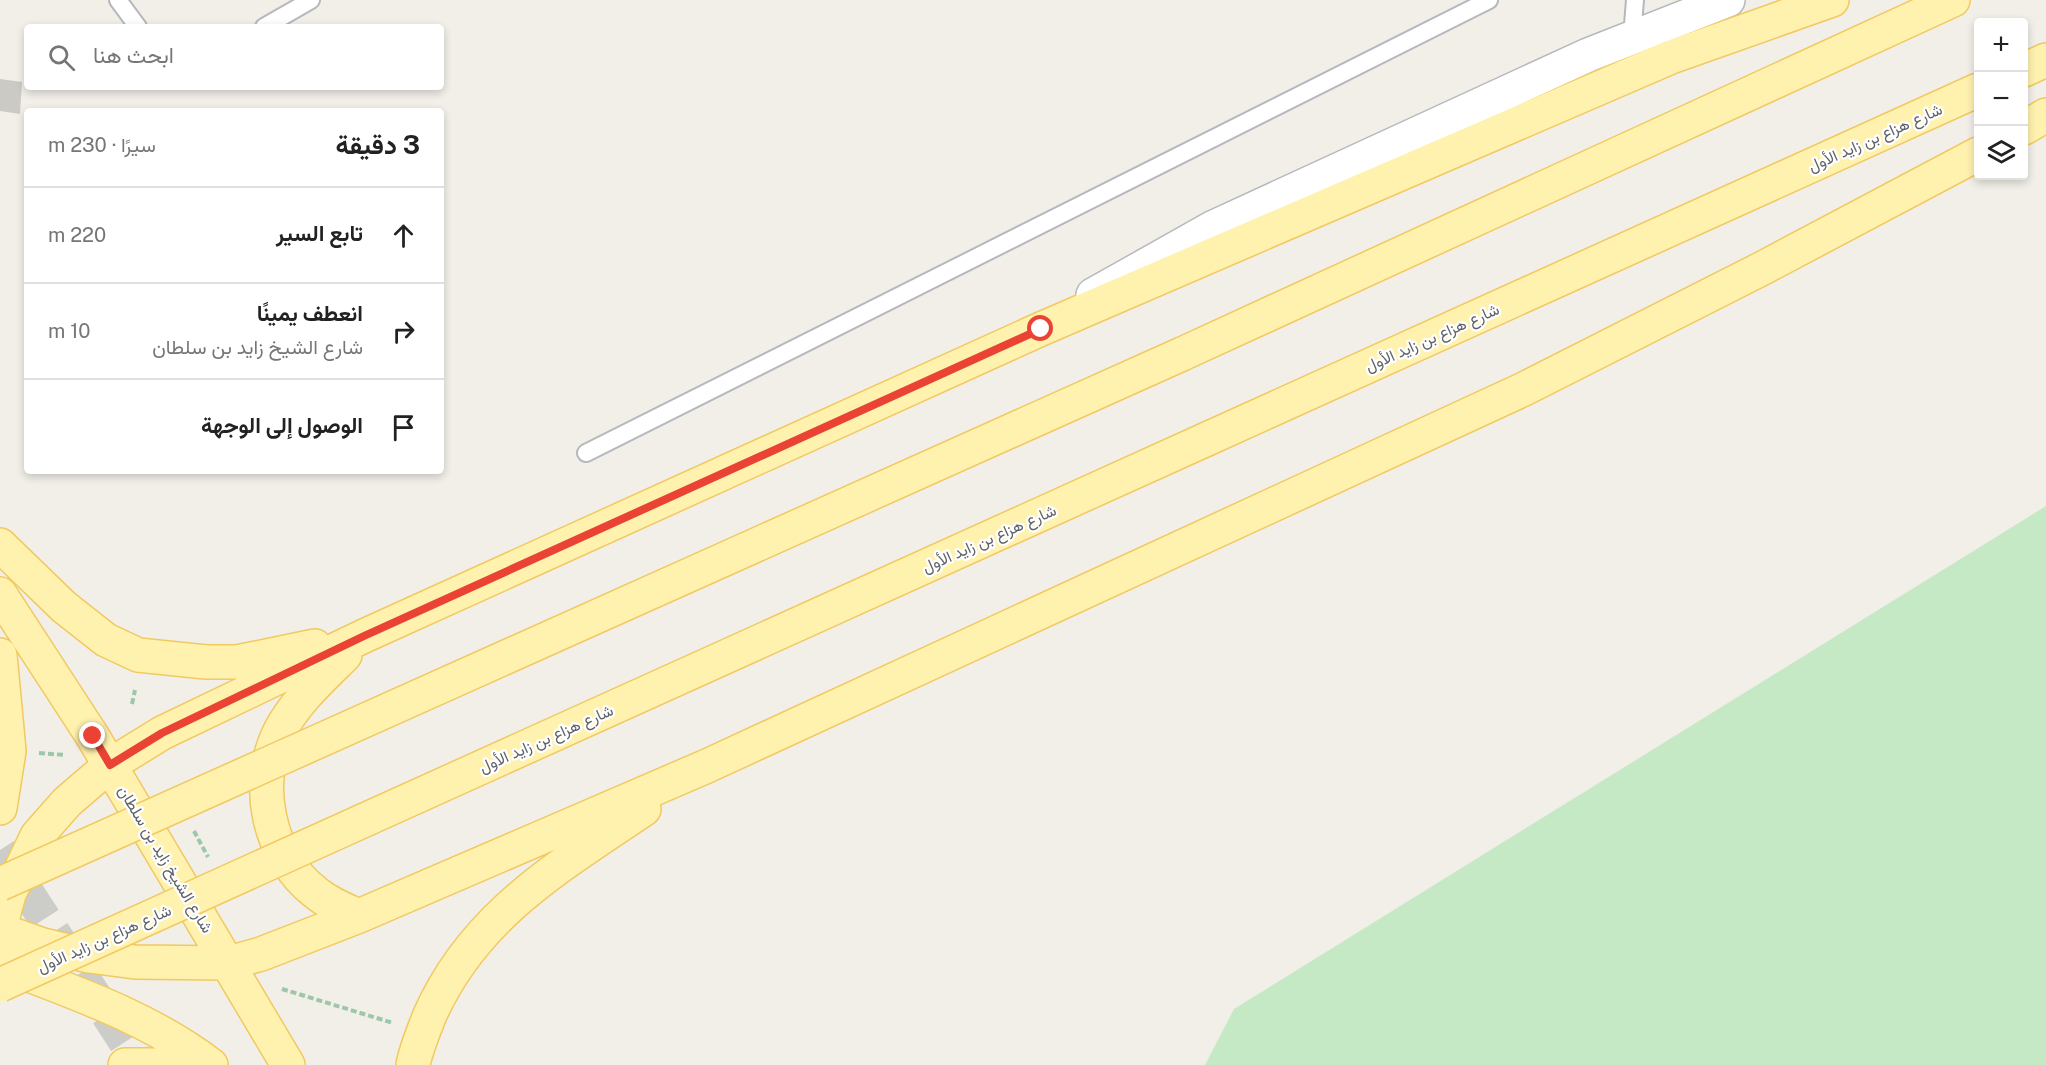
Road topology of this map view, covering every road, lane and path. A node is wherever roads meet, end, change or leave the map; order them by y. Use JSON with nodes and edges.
{"nodes":[{"id":1,"x":118,"y":0,"type":"edge"},
{"id":2,"x":310,"y":0,"type":"edge"},
{"id":3,"x":1489,"y":0,"type":"edge"},
{"id":4,"x":1635,"y":0,"type":"edge"},
{"id":5,"x":1728,"y":0,"type":"edge"},
{"id":6,"x":1832,"y":0,"type":"edge"},
{"id":7,"x":1953,"y":0,"type":"edge"},
{"id":8,"x":136,"y":24,"type":"edge"},
{"id":9,"x":269,"y":24,"type":"edge"},
{"id":10,"x":1632,"y":37,"type":"junction"},
{"id":11,"x":2046,"y":60,"type":"edge"},
{"id":12,"x":2028,"y":68,"type":"edge"},
{"id":13,"x":1974,"y":92,"type":"edge"},
{"id":14,"x":2046,"y":115,"type":"edge"},
{"id":15,"x":2027,"y":126,"type":"edge"},
{"id":16,"x":1974,"y":156,"type":"edge"},
{"id":17,"x":1041,"y":329,"type":"junction"},
{"id":18,"x":586,"y":453,"type":"dead end"},
{"id":19,"x":0,"y":545,"type":"edge"},
{"id":20,"x":0,"y":594,"type":"edge"},
{"id":21,"x":364,"y":636,"type":"junction"},
{"id":22,"x":0,"y":655,"type":"edge"},
{"id":23,"x":135,"y":690,"type":"dead end"},
{"id":24,"x":132,"y":704,"type":"dead end"},
{"id":25,"x":39,"y":753,"type":"dead end"},
{"id":26,"x":66,"y":755,"type":"dead end"},
{"id":27,"x":110,"y":765,"type":"junction"},
{"id":28,"x":707,"y":766,"type":"junction"},
{"id":29,"x":0,"y":808,"type":"edge"},
{"id":30,"x":192,"y":826,"type":"dead end"},
{"id":31,"x":213,"y":867,"type":"dead end"},
{"id":32,"x":0,"y":884,"type":"edge"},
{"id":33,"x":359,"y":916,"type":"junction"},
{"id":34,"x":0,"y":929,"type":"edge"},
{"id":35,"x":229,"y":963,"type":"junction"},
{"id":36,"x":0,"y":964,"type":"edge"},
{"id":37,"x":0,"y":985,"type":"edge"},
{"id":38,"x":282,"y":989,"type":"dead end"},
{"id":39,"x":401,"y":1026,"type":"dead end"},
{"id":40,"x":125,"y":1065,"type":"edge"},
{"id":41,"x":167,"y":1065,"type":"edge"},
{"id":42,"x":211,"y":1065,"type":"edge"},
{"id":43,"x":288,"y":1065,"type":"edge"},
{"id":44,"x":413,"y":1065,"type":"edge"}],
"edges":[{"from":1,"to":8,"type":"lane"},
{"from":2,"to":9,"type":"lane"},
{"from":3,"to":18,"type":"lane"},
{"from":4,"to":10,"type":"lane"},
{"from":5,"to":10,"type":"street"},
{"from":6,"to":17,"type":"main road"},
{"from":7,"to":32,"type":"main road","bridge":true},
{"from":10,"to":17,"type":"street"},
{"from":11,"to":12,"type":"main road"},
{"from":13,"to":37,"type":"main road","name":"شارع هزاع بن زايد الأول","bridge":true},
{"from":14,"to":15,"type":"main road"},
{"from":16,"to":28,"type":"main road"},
{"from":17,"to":21,"type":"main road"},
{"from":19,"to":21,"type":"main road"},
{"from":20,"to":27,"type":"main road","name":"شارع الشيخ زايد بن سلطان"},
{"from":21,"to":27,"type":"main road"},
{"from":21,"to":33,"type":"main road"},
{"from":22,"to":29,"type":"main road"},
{"from":23,"to":24,"type":"path"},
{"from":25,"to":26,"type":"path"},
{"from":27,"to":34,"type":"main road"},
{"from":27,"to":35,"type":"main road","name":"شارع الشيخ زايد بن سلطان"},
{"from":28,"to":33,"type":"main road"},
{"from":28,"to":44,"type":"main road"},
{"from":30,"to":31,"type":"path"},
{"from":33,"to":35,"type":"main road"},
{"from":34,"to":35,"type":"main road"},
{"from":35,"to":43,"type":"main road","name":"شارع الشيخ زايد بن سلطان"},
{"from":36,"to":42,"type":"main road"},
{"from":38,"to":39,"type":"path"},
{"from":40,"to":41,"type":"main road"}]}
